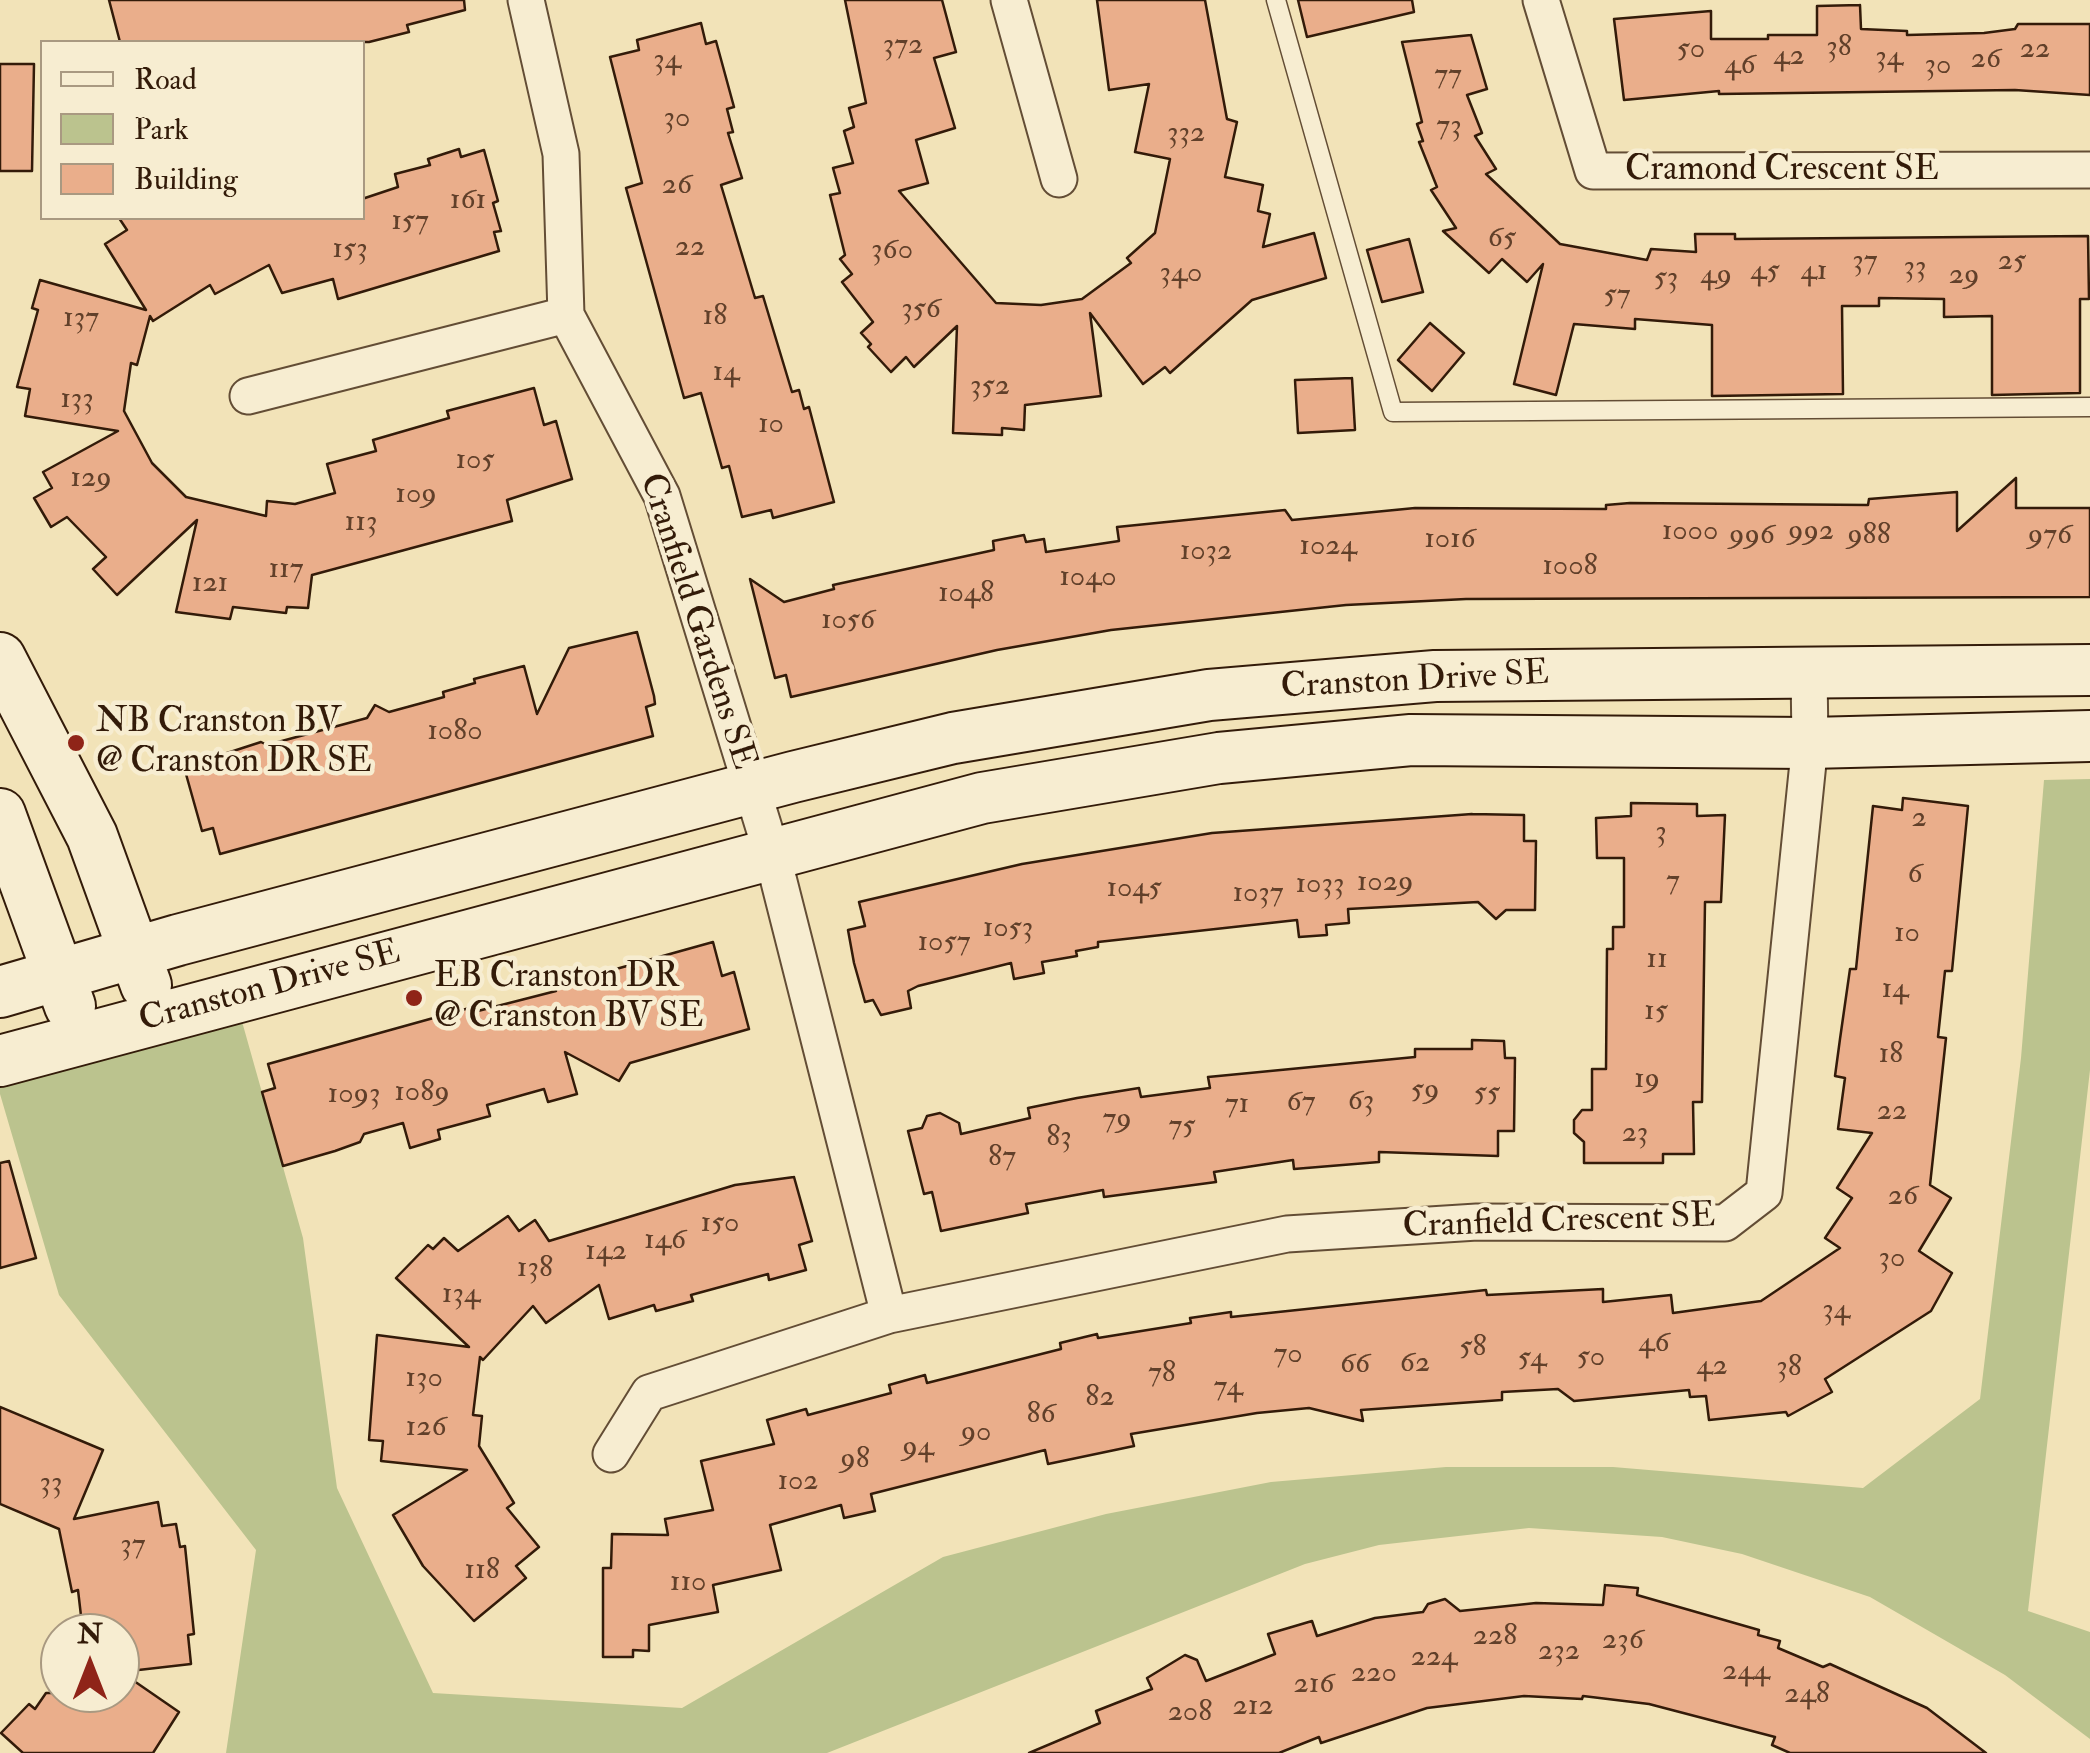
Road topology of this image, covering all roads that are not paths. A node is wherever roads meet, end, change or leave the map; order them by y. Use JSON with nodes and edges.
{"nodes":[{"id":1,"x":526,"y":0,"type":"edge"},
{"id":2,"x":1009,"y":0,"type":"edge"},
{"id":3,"x":1276,"y":0,"type":"edge"},
{"id":4,"x":1542,"y":0,"type":"edge"},
{"id":5,"x":2090,"y":170,"type":"edge"},
{"id":6,"x":1059,"y":179,"type":"dead end"},
{"id":7,"x":566,"y":315,"type":"junction"},
{"id":8,"x":248,"y":396,"type":"dead end"},
{"id":9,"x":2090,"y":407,"type":"edge"},
{"id":10,"x":0,"y":658,"type":"edge"},
{"id":11,"x":2090,"y":670,"type":"edge"},
{"id":12,"x":1810,"y":672,"type":"junction"},
{"id":13,"x":2090,"y":736,"type":"edge"},
{"id":14,"x":1810,"y":743,"type":"junction"},
{"id":15,"x":750,"y":787,"type":"junction"},
{"id":16,"x":0,"y":814,"type":"edge"},
{"id":17,"x":772,"y":854,"type":"junction"},
{"id":18,"x":137,"y":952,"type":"junction"},
{"id":19,"x":60,"y":975,"type":"junction"},
{"id":20,"x":0,"y":992,"type":"edge"},
{"id":21,"x":156,"y":1018,"type":"junction"},
{"id":22,"x":80,"y":1039,"type":"junction"},
{"id":23,"x":0,"y":1061,"type":"edge"},
{"id":24,"x":889,"y":1315,"type":"junction"},
{"id":25,"x":611,"y":1454,"type":"dead end"}],
"edges":[{"from":1,"to":7,"type":"street","name":"Cranfield Gardens SE"},
{"from":2,"to":6,"type":"street"},
{"from":3,"to":9,"type":"lane"},
{"from":4,"to":5,"type":"street","name":"Cramond Crescent SE"},
{"from":7,"to":8,"type":"street"},
{"from":7,"to":15,"type":"street","name":"Cranfield Gardens SE"},
{"from":10,"to":18,"type":"street"},
{"from":11,"to":12,"type":"street","name":"Cranston Drive SE"},
{"from":12,"to":14,"type":"street","name":"Cranfield Crescent SE"},
{"from":12,"to":15,"type":"street","name":"Cranston Drive SE"},
{"from":13,"to":14,"type":"street","name":"Cranston Drive SE"},
{"from":14,"to":17,"type":"street","name":"Cranston Drive SE"},
{"from":14,"to":24,"type":"street","name":"Cranfield Crescent SE"},
{"from":15,"to":17,"type":"street"},
{"from":15,"to":18,"type":"street","name":"Cranston Drive SE"},
{"from":16,"to":19,"type":"street"},
{"from":17,"to":21,"type":"street","name":"Cranston Drive SE"},
{"from":17,"to":24,"type":"street"},
{"from":18,"to":19,"type":"street","name":"Cranston Drive SE"},
{"from":18,"to":21,"type":"street"},
{"from":19,"to":20,"type":"street","name":"Cranston Drive SE"},
{"from":19,"to":22,"type":"street"},
{"from":21,"to":22,"type":"street","name":"Cranston Drive SE"},
{"from":22,"to":23,"type":"street","name":"Cranston Drive SE"},
{"from":24,"to":25,"type":"street","name":"Cranfield Crescent SE"}]}
